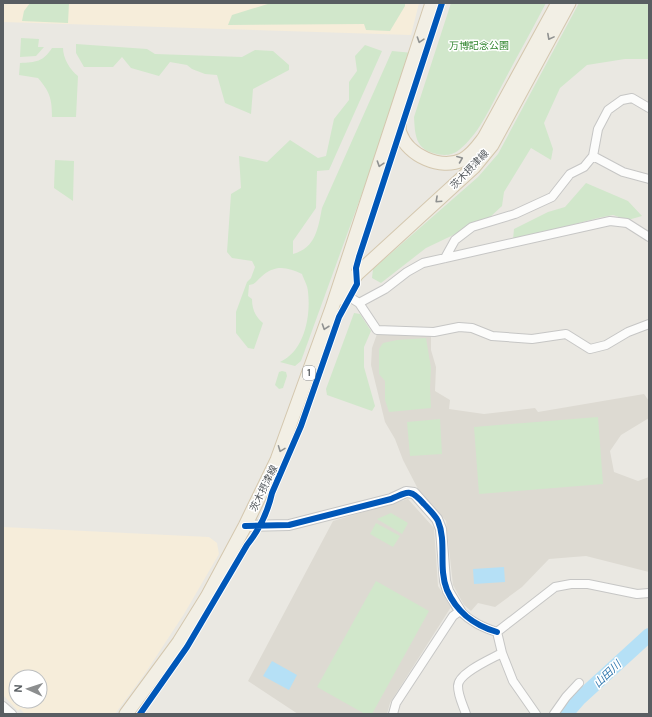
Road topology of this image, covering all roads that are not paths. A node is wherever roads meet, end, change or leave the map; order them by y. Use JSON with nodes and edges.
{"nodes":[{"id":1,"x":432,"y":3,"type":"edge"},
{"id":2,"x":558,"y":3,"type":"edge"},
{"id":3,"x":569,"y":3,"type":"edge"},
{"id":4,"x":402,"y":97,"type":"junction"},
{"id":5,"x":649,"y":108,"type":"edge"},
{"id":6,"x":593,"y":156,"type":"junction"},
{"id":7,"x":649,"y":179,"type":"edge"},
{"id":8,"x":649,"y":237,"type":"edge"},
{"id":9,"x":445,"y":258,"type":"junction"},
{"id":10,"x":343,"y":293,"type":"junction"},
{"id":11,"x":359,"y":303,"type":"junction"},
{"id":12,"x":332,"y":308,"type":"junction"},
{"id":13,"x":649,"y":324,"type":"edge"},
{"id":14,"x":245,"y":526,"type":"junction"},
{"id":15,"x":649,"y":593,"type":"edge"},
{"id":16,"x":460,"y":611,"type":"junction"},
{"id":17,"x":497,"y":632,"type":"junction"},
{"id":18,"x":502,"y":653,"type":"junction"},
{"id":19,"x":579,"y":683,"type":"dead end"},
{"id":20,"x":3,"y":706,"type":"edge"},
{"id":21,"x":12,"y":714,"type":"edge"},
{"id":22,"x":126,"y":714,"type":"edge"},
{"id":23,"x":393,"y":714,"type":"edge"},
{"id":24,"x":466,"y":714,"type":"edge"},
{"id":25,"x":536,"y":714,"type":"edge"},
{"id":26,"x":554,"y":714,"type":"edge"}],
"edges":[{"from":1,"to":4,"type":"main road","name":"茨木摂津線","number":"1","one_way":true},
{"from":4,"to":2,"type":"main road","name":"茨木摂津線","number":"1","one_way":true},
{"from":3,"to":10,"type":"main road","name":"茨木摂津線","number":"1","one_way":true},
{"from":4,"to":12,"type":"main road","name":"茨木摂津線","number":"1","one_way":true},
{"from":5,"to":6,"type":"street"},
{"from":6,"to":7,"type":"street"},
{"from":6,"to":9,"type":"street"},
{"from":8,"to":9,"type":"street"},
{"from":9,"to":11,"type":"street"},
{"from":10,"to":11,"type":"street"},
{"from":10,"to":12,"type":"main road","name":"茨木摂津線","number":"1"},
{"from":11,"to":13,"type":"street"},
{"from":12,"to":14,"type":"main road","name":"茨木摂津線","number":"1","one_way":true},
{"from":14,"to":16,"type":"street"},
{"from":14,"to":22,"type":"main road","name":"茨木摂津線","number":"1"},
{"from":15,"to":17,"type":"street"},
{"from":16,"to":17,"type":"street"},
{"from":16,"to":23,"type":"street"},
{"from":17,"to":18,"type":"street"},
{"from":18,"to":24,"type":"street"},
{"from":18,"to":25,"type":"street"},
{"from":19,"to":26,"type":"street"},
{"from":20,"to":21,"type":"street"}]}
